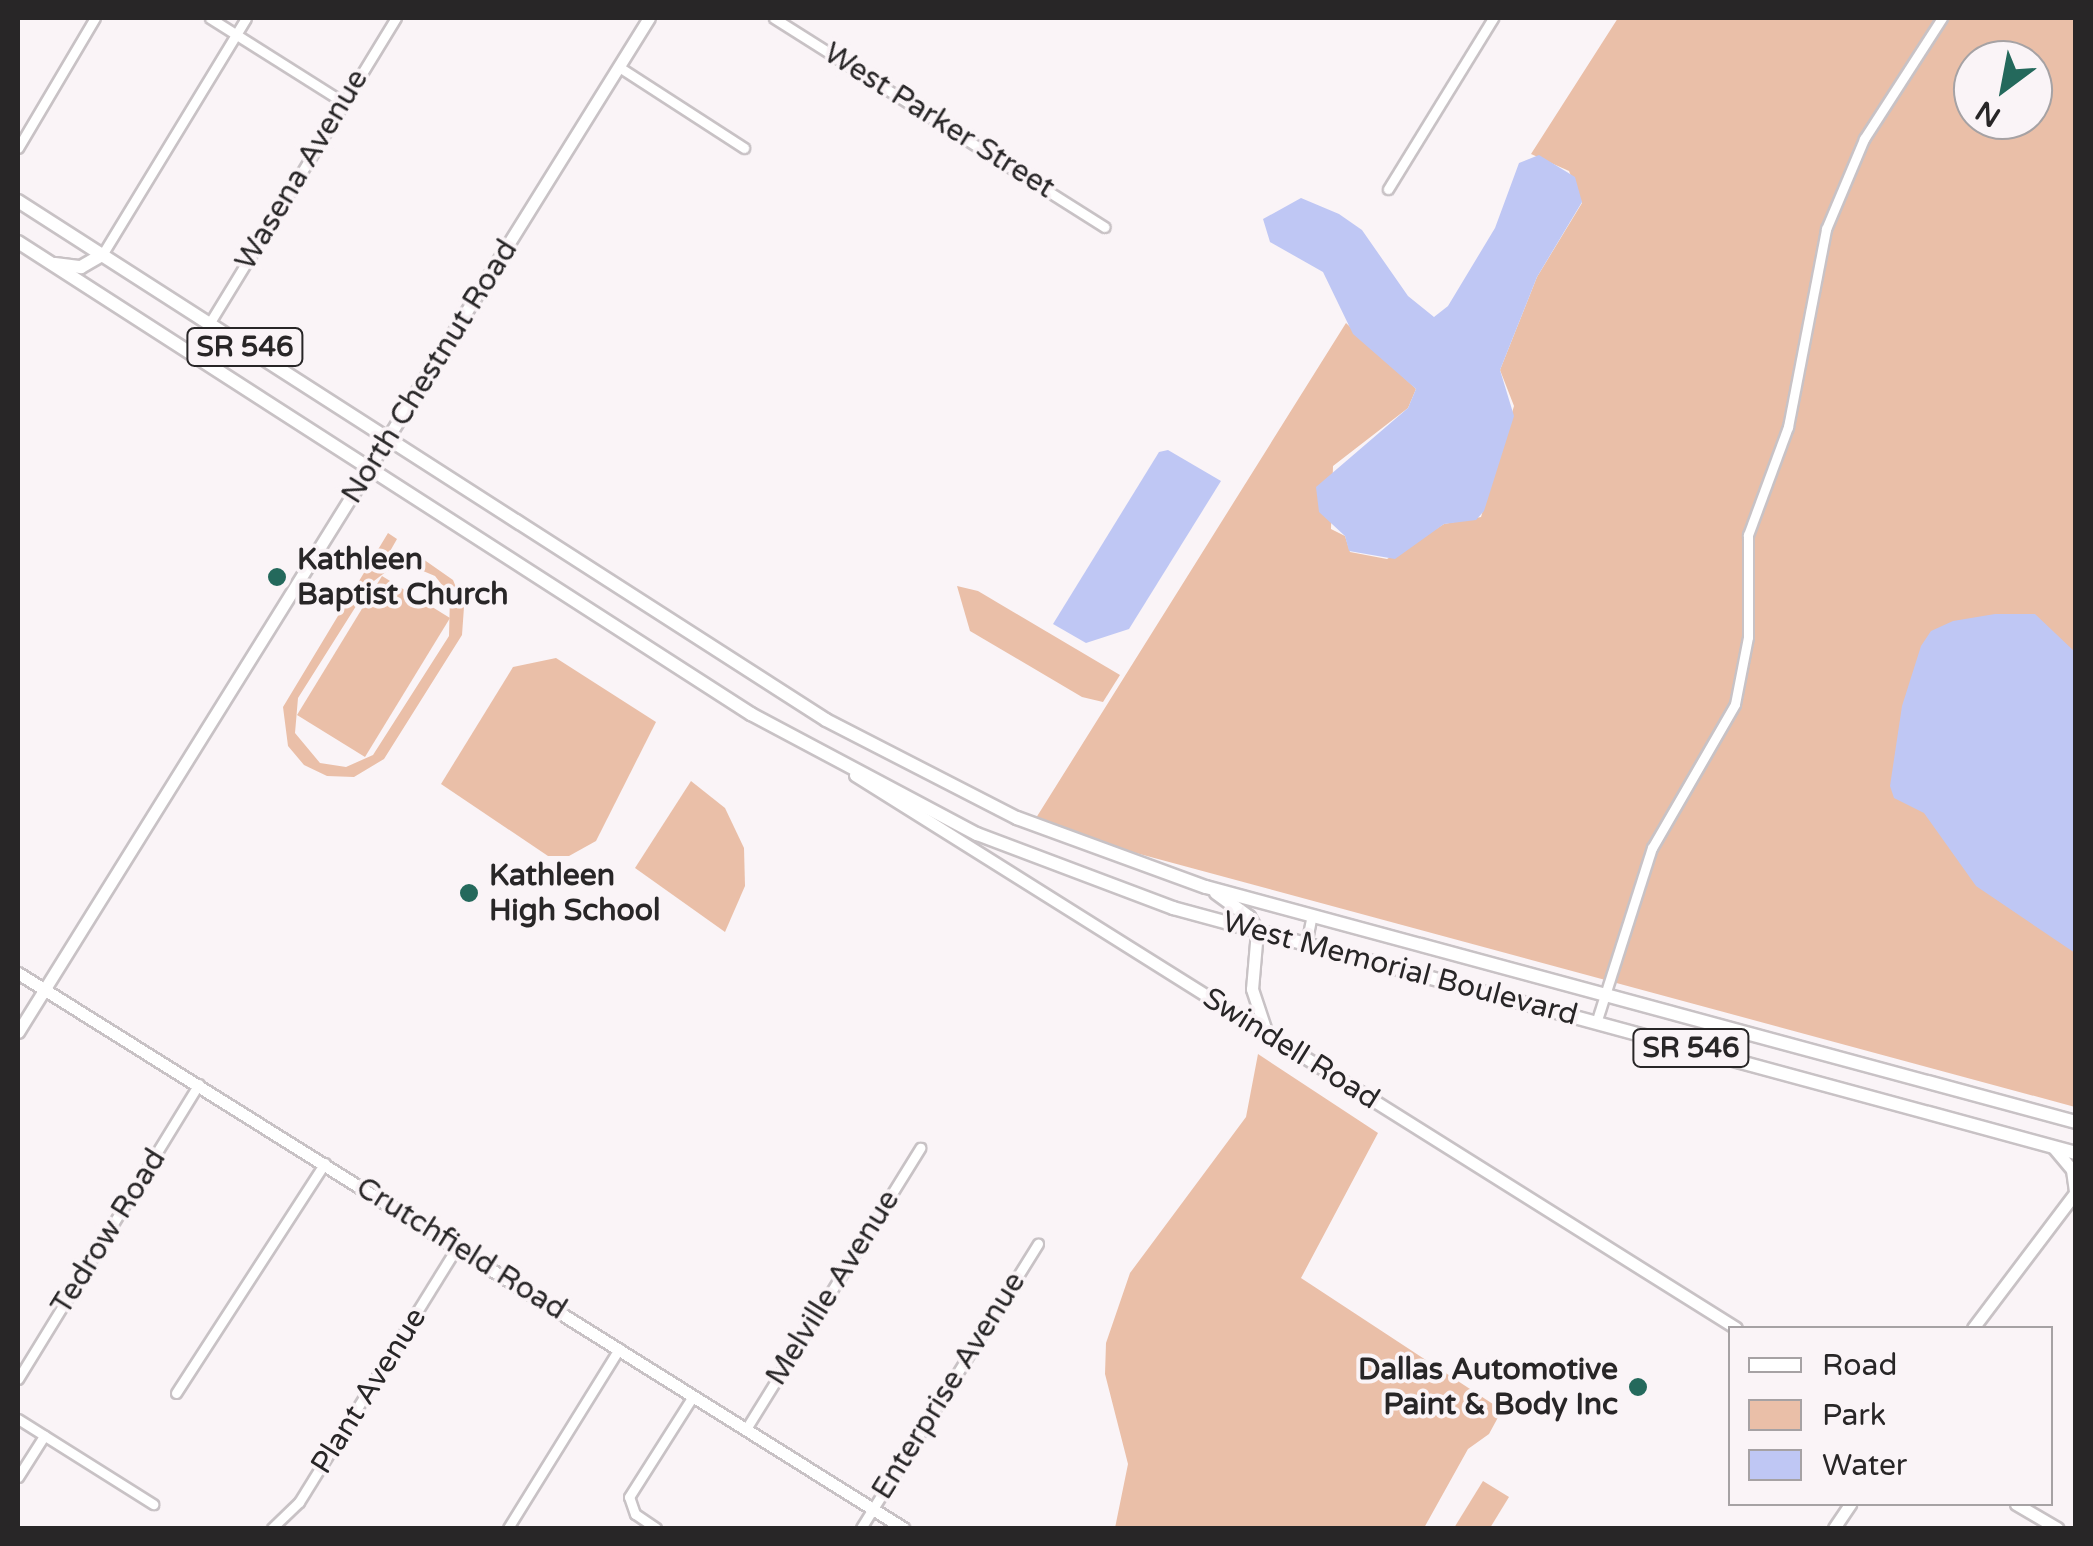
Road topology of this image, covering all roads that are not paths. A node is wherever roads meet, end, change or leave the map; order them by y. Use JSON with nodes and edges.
{"nodes":[{"id":1,"x":95,"y":18,"type":"edge"},
{"id":2,"x":210,"y":18,"type":"edge"},
{"id":3,"x":246,"y":18,"type":"edge"},
{"id":4,"x":396,"y":18,"type":"edge"},
{"id":5,"x":650,"y":18,"type":"edge"},
{"id":6,"x":774,"y":18,"type":"edge"},
{"id":7,"x":1493,"y":18,"type":"edge"},
{"id":8,"x":1942,"y":18,"type":"edge"},
{"id":9,"x":236,"y":33,"type":"junction"},
{"id":10,"x":619,"y":67,"type":"junction"},
{"id":11,"x":343,"y":102,"type":"junction"},
{"id":12,"x":18,"y":148,"type":"edge"},
{"id":13,"x":744,"y":148,"type":"dead end"},
{"id":14,"x":1388,"y":189,"type":"dead end"},
{"id":15,"x":18,"y":201,"type":"edge"},
{"id":16,"x":1104,"y":227,"type":"dead end"},
{"id":17,"x":18,"y":242,"type":"edge"},
{"id":18,"x":102,"y":255,"type":"junction"},
{"id":19,"x":52,"y":264,"type":"junction"},
{"id":20,"x":209,"y":324,"type":"junction"},
{"id":21,"x":388,"y":440,"type":"junction"},
{"id":22,"x":370,"y":469,"type":"junction"},
{"id":23,"x":847,"y":770,"type":"junction"},
{"id":24,"x":1206,"y":886,"type":"junction"},
{"id":25,"x":1312,"y":915,"type":"junction"},
{"id":26,"x":1257,"y":932,"type":"junction"},
{"id":27,"x":1306,"y":944,"type":"junction"},
{"id":28,"x":18,"y":973,"type":"edge"},
{"id":29,"x":1252,"y":988,"type":"junction"},
{"id":30,"x":45,"y":989,"type":"junction"},
{"id":31,"x":1604,"y":994,"type":"junction"},
{"id":32,"x":1225,"y":1008,"type":"junction"},
{"id":33,"x":1596,"y":1023,"type":"junction"},
{"id":34,"x":18,"y":1032,"type":"edge"},
{"id":35,"x":1268,"y":1035,"type":"junction"},
{"id":36,"x":200,"y":1084,"type":"junction"},
{"id":37,"x":2073,"y":1124,"type":"edge"},
{"id":38,"x":2053,"y":1147,"type":"junction"},
{"id":39,"x":920,"y":1148,"type":"dead end"},
{"id":40,"x":2076,"y":1153,"type":"edge"},
{"id":41,"x":325,"y":1163,"type":"junction"},
{"id":42,"x":2075,"y":1192,"type":"edge"},
{"id":43,"x":1038,"y":1244,"type":"dead end"},
{"id":44,"x":457,"y":1247,"type":"junction"},
{"id":45,"x":1733,"y":1326,"type":"edge"},
{"id":46,"x":1974,"y":1326,"type":"edge"},
{"id":47,"x":619,"y":1349,"type":"junction"},
{"id":48,"x":18,"y":1379,"type":"edge"},
{"id":49,"x":176,"y":1393,"type":"dead end"},
{"id":50,"x":693,"y":1396,"type":"junction"},
{"id":51,"x":18,"y":1419,"type":"edge"},
{"id":52,"x":746,"y":1429,"type":"junction"},
{"id":53,"x":44,"y":1436,"type":"junction"},
{"id":54,"x":18,"y":1477,"type":"edge"},
{"id":55,"x":154,"y":1504,"type":"dead end"},
{"id":56,"x":1849,"y":1506,"type":"edge"},
{"id":57,"x":2019,"y":1506,"type":"edge"},
{"id":58,"x":873,"y":1510,"type":"junction"},
{"id":59,"x":272,"y":1528,"type":"edge"},
{"id":60,"x":508,"y":1528,"type":"edge"},
{"id":61,"x":656,"y":1528,"type":"edge"},
{"id":62,"x":860,"y":1528,"type":"edge"},
{"id":63,"x":903,"y":1528,"type":"edge"},
{"id":64,"x":1834,"y":1528,"type":"edge"},
{"id":65,"x":2055,"y":1528,"type":"edge"}],
"edges":[{"from":1,"to":12,"type":"street"},
{"from":2,"to":9,"type":"street"},
{"from":3,"to":9,"type":"street"},
{"from":4,"to":11,"type":"street","name":"Wasena Avenue"},
{"from":5,"to":10,"type":"street","name":"North Chestnut Road"},
{"from":6,"to":16,"type":"street","name":"West Parker Street"},
{"from":7,"to":14,"type":"street"},
{"from":8,"to":31,"type":"street"},
{"from":9,"to":11,"type":"street"},
{"from":9,"to":18,"type":"street"},
{"from":10,"to":13,"type":"street"},
{"from":10,"to":21,"type":"street","name":"North Chestnut Road"},
{"from":11,"to":20,"type":"street","name":"Wasena Avenue"},
{"from":15,"to":18,"type":"main road","number":"SR 546"},
{"from":17,"to":19,"type":"main road","number":"SR 546"},
{"from":18,"to":19,"type":"main road"},
{"from":18,"to":20,"type":"main road","number":"SR 546"},
{"from":19,"to":22,"type":"main road","number":"SR 546"},
{"from":20,"to":21,"type":"main road","number":"SR 546"},
{"from":21,"to":22,"type":"street","name":"North Chestnut Road"},
{"from":21,"to":24,"type":"main road","name":"West Memorial Boulevard","number":"SR 546"},
{"from":22,"to":23,"type":"main road","name":"West Memorial Boulevard","number":"SR 546"},
{"from":22,"to":30,"type":"street","name":"North Chestnut Road"},
{"from":23,"to":26,"type":"main road","name":"West Memorial Boulevard","number":"SR 546"},
{"from":23,"to":32,"type":"street","name":"Swindell Road"},
{"from":24,"to":25,"type":"main road","name":"West Memorial Boulevard","number":"SR 546"},
{"from":24,"to":26,"type":"main road"},
{"from":25,"to":27,"type":"street"},
{"from":25,"to":31,"type":"main road","name":"West Memorial Boulevard","number":"SR 546"},
{"from":26,"to":27,"type":"main road","name":"West Memorial Boulevard","number":"SR 546"},
{"from":26,"to":29,"type":"street"},
{"from":27,"to":33,"type":"main road","name":"West Memorial Boulevard","number":"SR 546"},
{"from":28,"to":30,"type":"street","name":"Crutchfield Road"},
{"from":29,"to":32,"type":"street"},
{"from":29,"to":35,"type":"street"},
{"from":30,"to":34,"type":"street","name":"North Chestnut Road"},
{"from":30,"to":36,"type":"street","name":"Crutchfield Road"},
{"from":31,"to":33,"type":"street"},
{"from":31,"to":37,"type":"main road","name":"West Memorial Boulevard","number":"SR 546"},
{"from":32,"to":35,"type":"street","name":"Swindell Road"},
{"from":33,"to":38,"type":"main road","name":"West Memorial Boulevard","number":"SR 546"},
{"from":35,"to":45,"type":"street","name":"Swindell Road"},
{"from":36,"to":41,"type":"street","name":"Crutchfield Road"},
{"from":36,"to":48,"type":"street","name":"Tedrow Road"},
{"from":38,"to":40,"type":"main road","name":"West Memorial Boulevard","number":"SR 546"},
{"from":38,"to":42,"type":"street"},
{"from":39,"to":52,"type":"street","name":"Melville Avenue"},
{"from":41,"to":44,"type":"street","name":"Crutchfield Road"},
{"from":41,"to":49,"type":"street"},
{"from":42,"to":46,"type":"street"},
{"from":43,"to":58,"type":"street","name":"Enterprise Avenue"},
{"from":44,"to":47,"type":"street","name":"Crutchfield Road"},
{"from":44,"to":59,"type":"street","name":"Plant Avenue"},
{"from":47,"to":50,"type":"street","name":"Crutchfield Road"},
{"from":47,"to":60,"type":"street"},
{"from":50,"to":52,"type":"street","name":"Crutchfield Road"},
{"from":50,"to":61,"type":"street"},
{"from":51,"to":53,"type":"street"},
{"from":52,"to":58,"type":"street","name":"Crutchfield Road"},
{"from":53,"to":54,"type":"street"},
{"from":53,"to":55,"type":"street"},
{"from":56,"to":64,"type":"street"},
{"from":57,"to":65,"type":"street"},
{"from":58,"to":62,"type":"street","name":"Enterprise Avenue"},
{"from":58,"to":63,"type":"street","name":"Crutchfield Road"}]}
